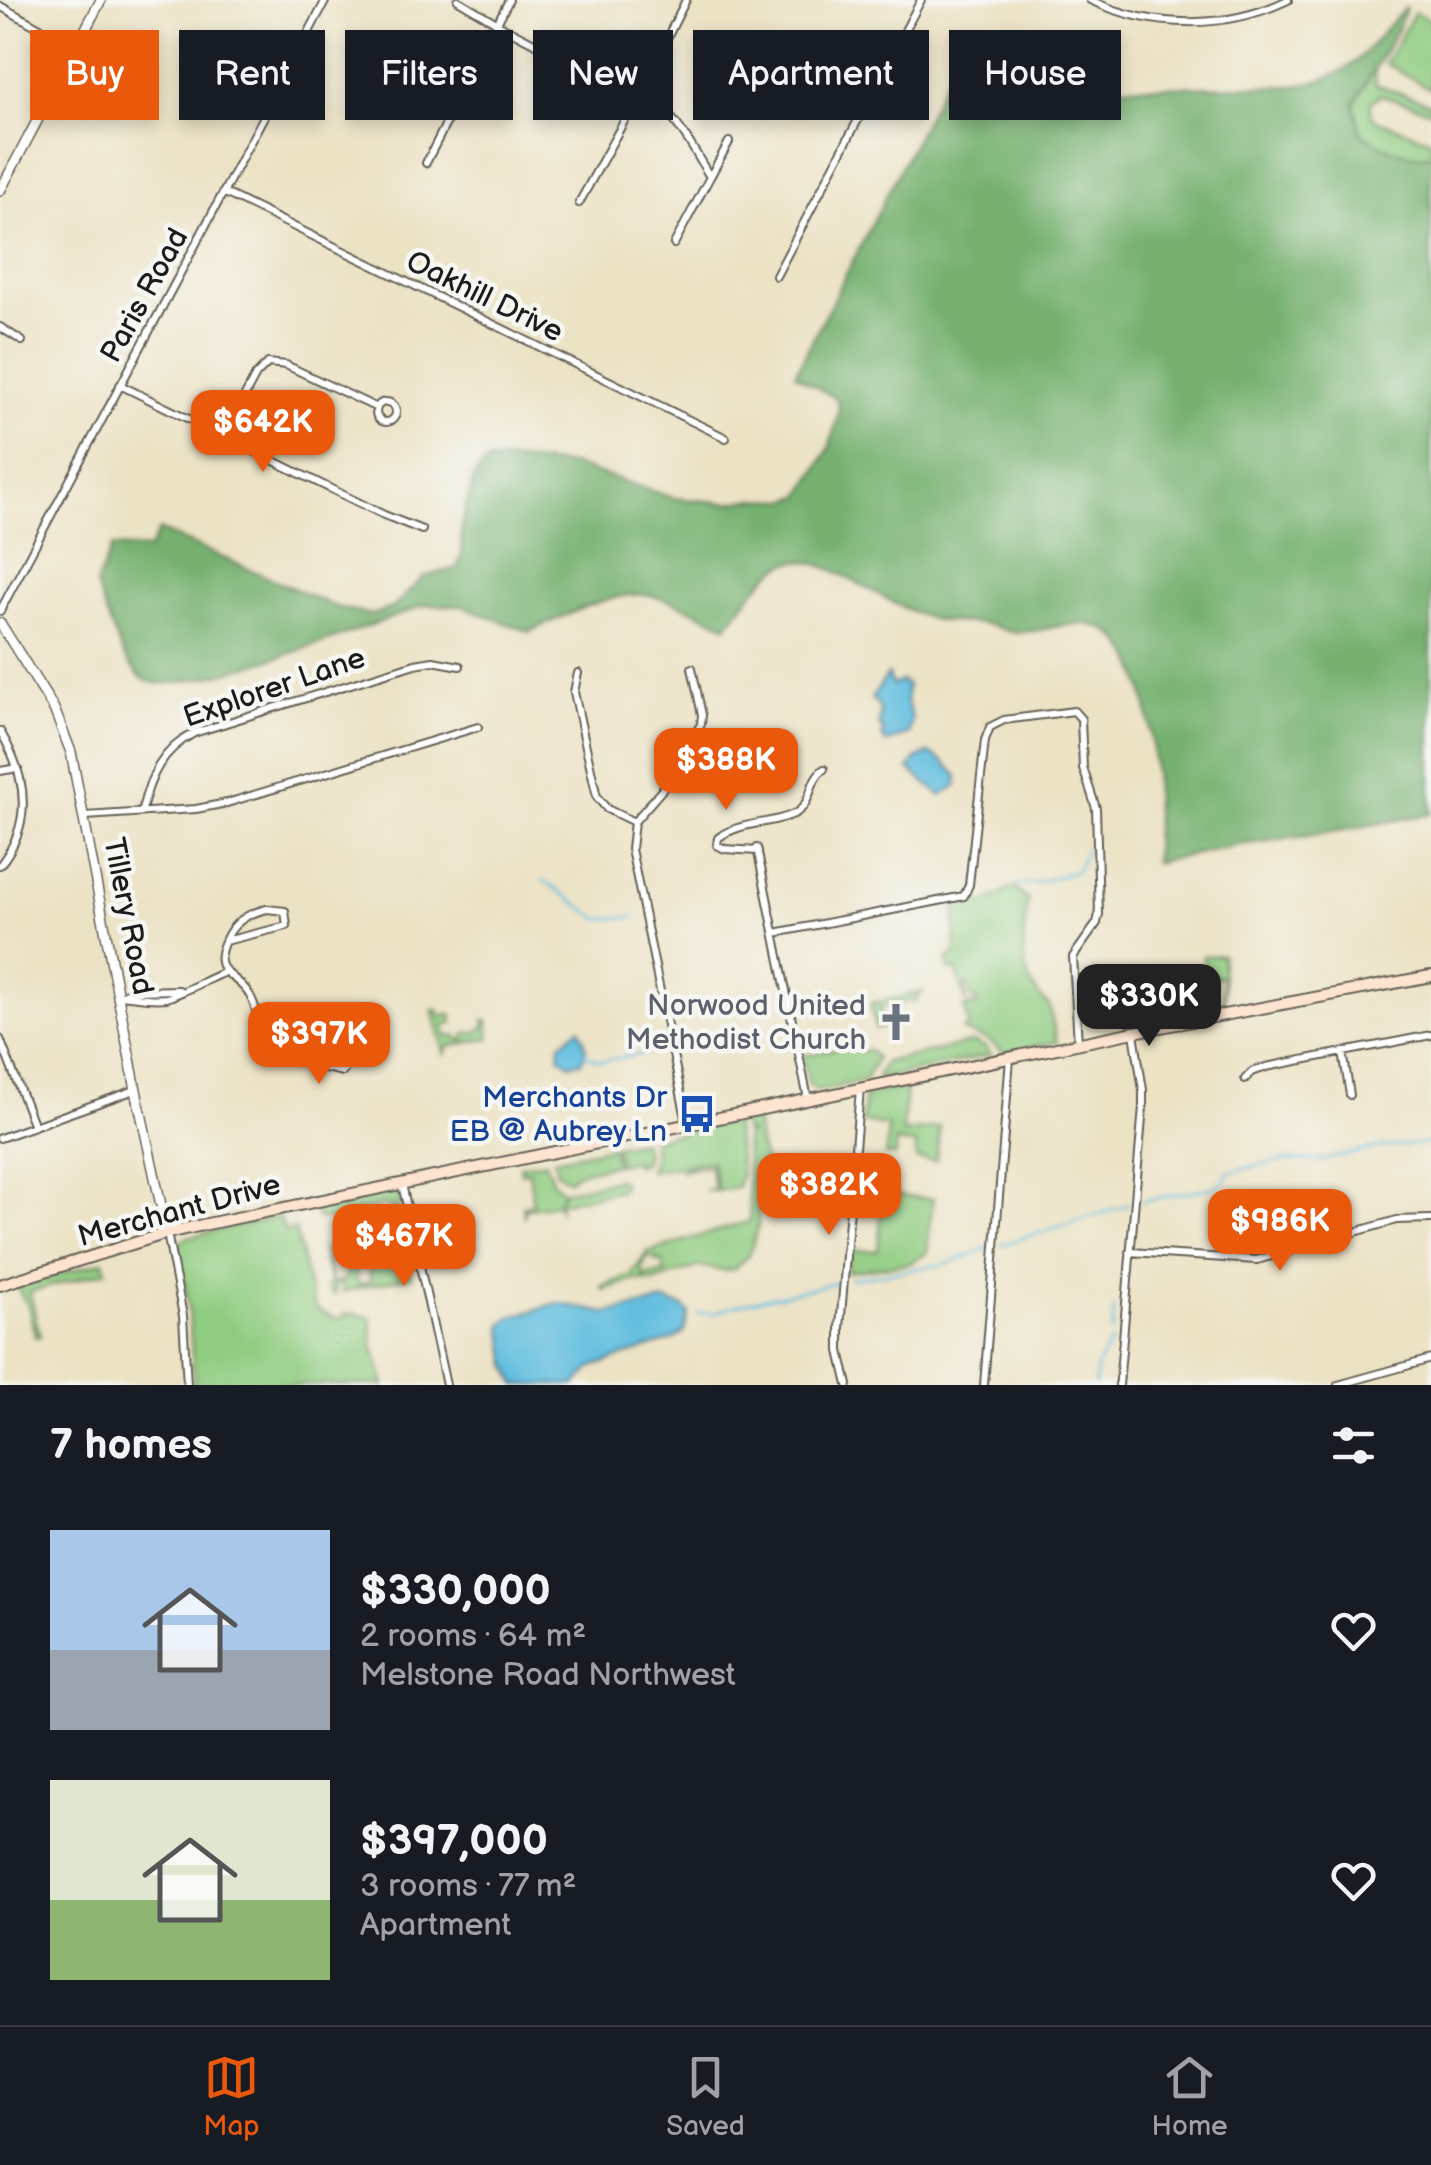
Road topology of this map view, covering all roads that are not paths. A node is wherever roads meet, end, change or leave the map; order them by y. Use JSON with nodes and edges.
{"nodes":[{"id":1,"x":102,"y":0,"type":"edge"},
{"id":2,"x":326,"y":0,"type":"edge"},
{"id":3,"x":458,"y":0,"type":"edge"},
{"id":4,"x":509,"y":0,"type":"edge"},
{"id":5,"x":686,"y":0,"type":"edge"},
{"id":6,"x":921,"y":0,"type":"edge"},
{"id":7,"x":1090,"y":0,"type":"edge"},
{"id":8,"x":1288,"y":0,"type":"edge"},
{"id":9,"x":0,"y":6,"type":"edge"},
{"id":10,"x":496,"y":23,"type":"junction"},
{"id":11,"x":43,"y":30,"type":"edge"},
{"id":12,"x":86,"y":30,"type":"edge"},
{"id":13,"x":671,"y":30,"type":"edge"},
{"id":14,"x":533,"y":41,"type":"edge"},
{"id":15,"x":38,"y":120,"type":"edge"},
{"id":16,"x":625,"y":120,"type":"edge"},
{"id":17,"x":672,"y":120,"type":"edge"},
{"id":18,"x":729,"y":142,"type":"dead end"},
{"id":19,"x":426,"y":163,"type":"dead end"},
{"id":20,"x":710,"y":177,"type":"junction"},
{"id":21,"x":0,"y":191,"type":"edge"},
{"id":22,"x":225,"y":193,"type":"junction"},
{"id":23,"x":579,"y":203,"type":"dead end"},
{"id":24,"x":674,"y":244,"type":"dead end"},
{"id":25,"x":776,"y":276,"type":"dead end"},
{"id":26,"x":0,"y":327,"type":"edge"},
{"id":27,"x":22,"y":341,"type":"dead end"},
{"id":28,"x":120,"y":385,"type":"junction"},
{"id":29,"x":377,"y":408,"type":"dead end"},
{"id":30,"x":224,"y":435,"type":"junction"},
{"id":31,"x":726,"y":438,"type":"dead end"},
{"id":32,"x":422,"y":530,"type":"dead end"},
{"id":33,"x":0,"y":610,"type":"edge"},
{"id":34,"x":0,"y":623,"type":"edge"},
{"id":35,"x":460,"y":666,"type":"dead end"},
{"id":36,"x":692,"y":668,"type":"dead end"},
{"id":37,"x":578,"y":673,"type":"dead end"},
{"id":38,"x":478,"y":728,"type":"dead end"},
{"id":39,"x":0,"y":731,"type":"edge"},
{"id":40,"x":18,"y":768,"type":"junction"},
{"id":41,"x":824,"y":770,"type":"dead end"},
{"id":42,"x":0,"y":771,"type":"edge"},
{"id":43,"x":142,"y":810,"type":"junction"},
{"id":44,"x":85,"y":816,"type":"junction"},
{"id":45,"x":634,"y":822,"type":"junction"},
{"id":46,"x":0,"y":865,"type":"edge"},
{"id":47,"x":775,"y":933,"type":"junction"},
{"id":48,"x":225,"y":941,"type":"junction"},
{"id":49,"x":225,"y":972,"type":"junction"},
{"id":50,"x":1431,"y":976,"type":"edge"},
{"id":51,"x":122,"y":994,"type":"junction"},
{"id":52,"x":1134,"y":1032,"type":"junction"},
{"id":53,"x":1431,"y":1036,"type":"edge"},
{"id":54,"x":0,"y":1039,"type":"edge"},
{"id":55,"x":1078,"y":1044,"type":"junction"},
{"id":56,"x":304,"y":1051,"type":"junction"},
{"id":57,"x":1344,"y":1052,"type":"junction"},
{"id":58,"x":1010,"y":1057,"type":"junction"},
{"id":59,"x":1244,"y":1079,"type":"dead end"},
{"id":60,"x":860,"y":1088,"type":"junction"},
{"id":61,"x":136,"y":1090,"type":"junction"},
{"id":62,"x":1350,"y":1095,"type":"dead end"},
{"id":63,"x":808,"y":1099,"type":"junction"},
{"id":64,"x":687,"y":1123,"type":"junction"},
{"id":65,"x":34,"y":1126,"type":"junction"},
{"id":66,"x":0,"y":1138,"type":"edge"},
{"id":67,"x":402,"y":1183,"type":"junction"},
{"id":68,"x":1431,"y":1219,"type":"edge"},
{"id":69,"x":167,"y":1234,"type":"junction"},
{"id":70,"x":1130,"y":1252,"type":"junction"},
{"id":71,"x":0,"y":1285,"type":"edge"},
{"id":72,"x":1431,"y":1359,"type":"edge"},
{"id":73,"x":187,"y":1385,"type":"edge"},
{"id":74,"x":446,"y":1385,"type":"edge"},
{"id":75,"x":848,"y":1385,"type":"edge"},
{"id":76,"x":984,"y":1385,"type":"edge"},
{"id":77,"x":1119,"y":1385,"type":"edge"},
{"id":78,"x":1338,"y":1385,"type":"edge"}],
"edges":[{"from":1,"to":12,"type":"street"},
{"from":2,"to":22,"type":"street","name":"Paris Road"},
{"from":3,"to":10,"type":"street"},
{"from":4,"to":10,"type":"street"},
{"from":5,"to":13,"type":"street"},
{"from":6,"to":25,"type":"street"},
{"from":7,"to":8,"type":"street"},
{"from":9,"to":11,"type":"street"},
{"from":10,"to":14,"type":"street"},
{"from":10,"to":19,"type":"street"},
{"from":15,"to":21,"type":"street"},
{"from":16,"to":23,"type":"street"},
{"from":17,"to":20,"type":"street"},
{"from":18,"to":20,"type":"street"},
{"from":20,"to":24,"type":"street"},
{"from":22,"to":28,"type":"street","name":"Paris Road"},
{"from":22,"to":31,"type":"street","name":"Oakhill Drive"},
{"from":26,"to":27,"type":"street"},
{"from":28,"to":30,"type":"street"},
{"from":28,"to":33,"type":"street","name":"Paris Road"},
{"from":29,"to":30,"type":"street"},
{"from":30,"to":32,"type":"street"},
{"from":34,"to":44,"type":"street","name":"Tillery Road"},
{"from":35,"to":43,"type":"street","name":"Explorer Lane"},
{"from":36,"to":45,"type":"street"},
{"from":37,"to":45,"type":"street"},
{"from":38,"to":43,"type":"street"},
{"from":39,"to":40,"type":"street"},
{"from":40,"to":42,"type":"street"},
{"from":40,"to":46,"type":"street"},
{"from":41,"to":47,"type":"street"},
{"from":43,"to":44,"type":"street"},
{"from":44,"to":51,"type":"street","name":"Tillery Road"},
{"from":45,"to":64,"type":"street"},
{"from":47,"to":55,"type":"street"},
{"from":47,"to":63,"type":"street"},
{"from":48,"to":48,"type":"street"},
{"from":48,"to":49,"type":"street"},
{"from":49,"to":51,"type":"street"},
{"from":49,"to":56,"type":"street"},
{"from":50,"to":52,"type":"main road","name":"Merchant Drive"},
{"from":51,"to":61,"type":"street","name":"Tillery Road"},
{"from":52,"to":55,"type":"main road","name":"Merchant Drive"},
{"from":52,"to":70,"type":"street"},
{"from":53,"to":57,"type":"street"},
{"from":54,"to":65,"type":"street"},
{"from":55,"to":58,"type":"main road","name":"Merchant Drive"},
{"from":56,"to":56,"type":"street"},
{"from":57,"to":59,"type":"street"},
{"from":57,"to":62,"type":"street"},
{"from":58,"to":60,"type":"main road","name":"Merchant Drive"},
{"from":58,"to":76,"type":"street"},
{"from":60,"to":63,"type":"main road","name":"Merchant Drive"},
{"from":60,"to":75,"type":"street"},
{"from":61,"to":65,"type":"street"},
{"from":61,"to":69,"type":"street","name":"Tillery Road"},
{"from":63,"to":64,"type":"main road","name":"Merchant Drive"},
{"from":64,"to":67,"type":"main road","name":"Merchant Drive"},
{"from":65,"to":66,"type":"street"},
{"from":67,"to":69,"type":"main road","name":"Merchant Drive"},
{"from":67,"to":74,"type":"street"},
{"from":68,"to":70,"type":"street"},
{"from":69,"to":71,"type":"main road","name":"Merchant Drive"},
{"from":69,"to":73,"type":"street"},
{"from":70,"to":77,"type":"street"},
{"from":72,"to":78,"type":"street"}]}
